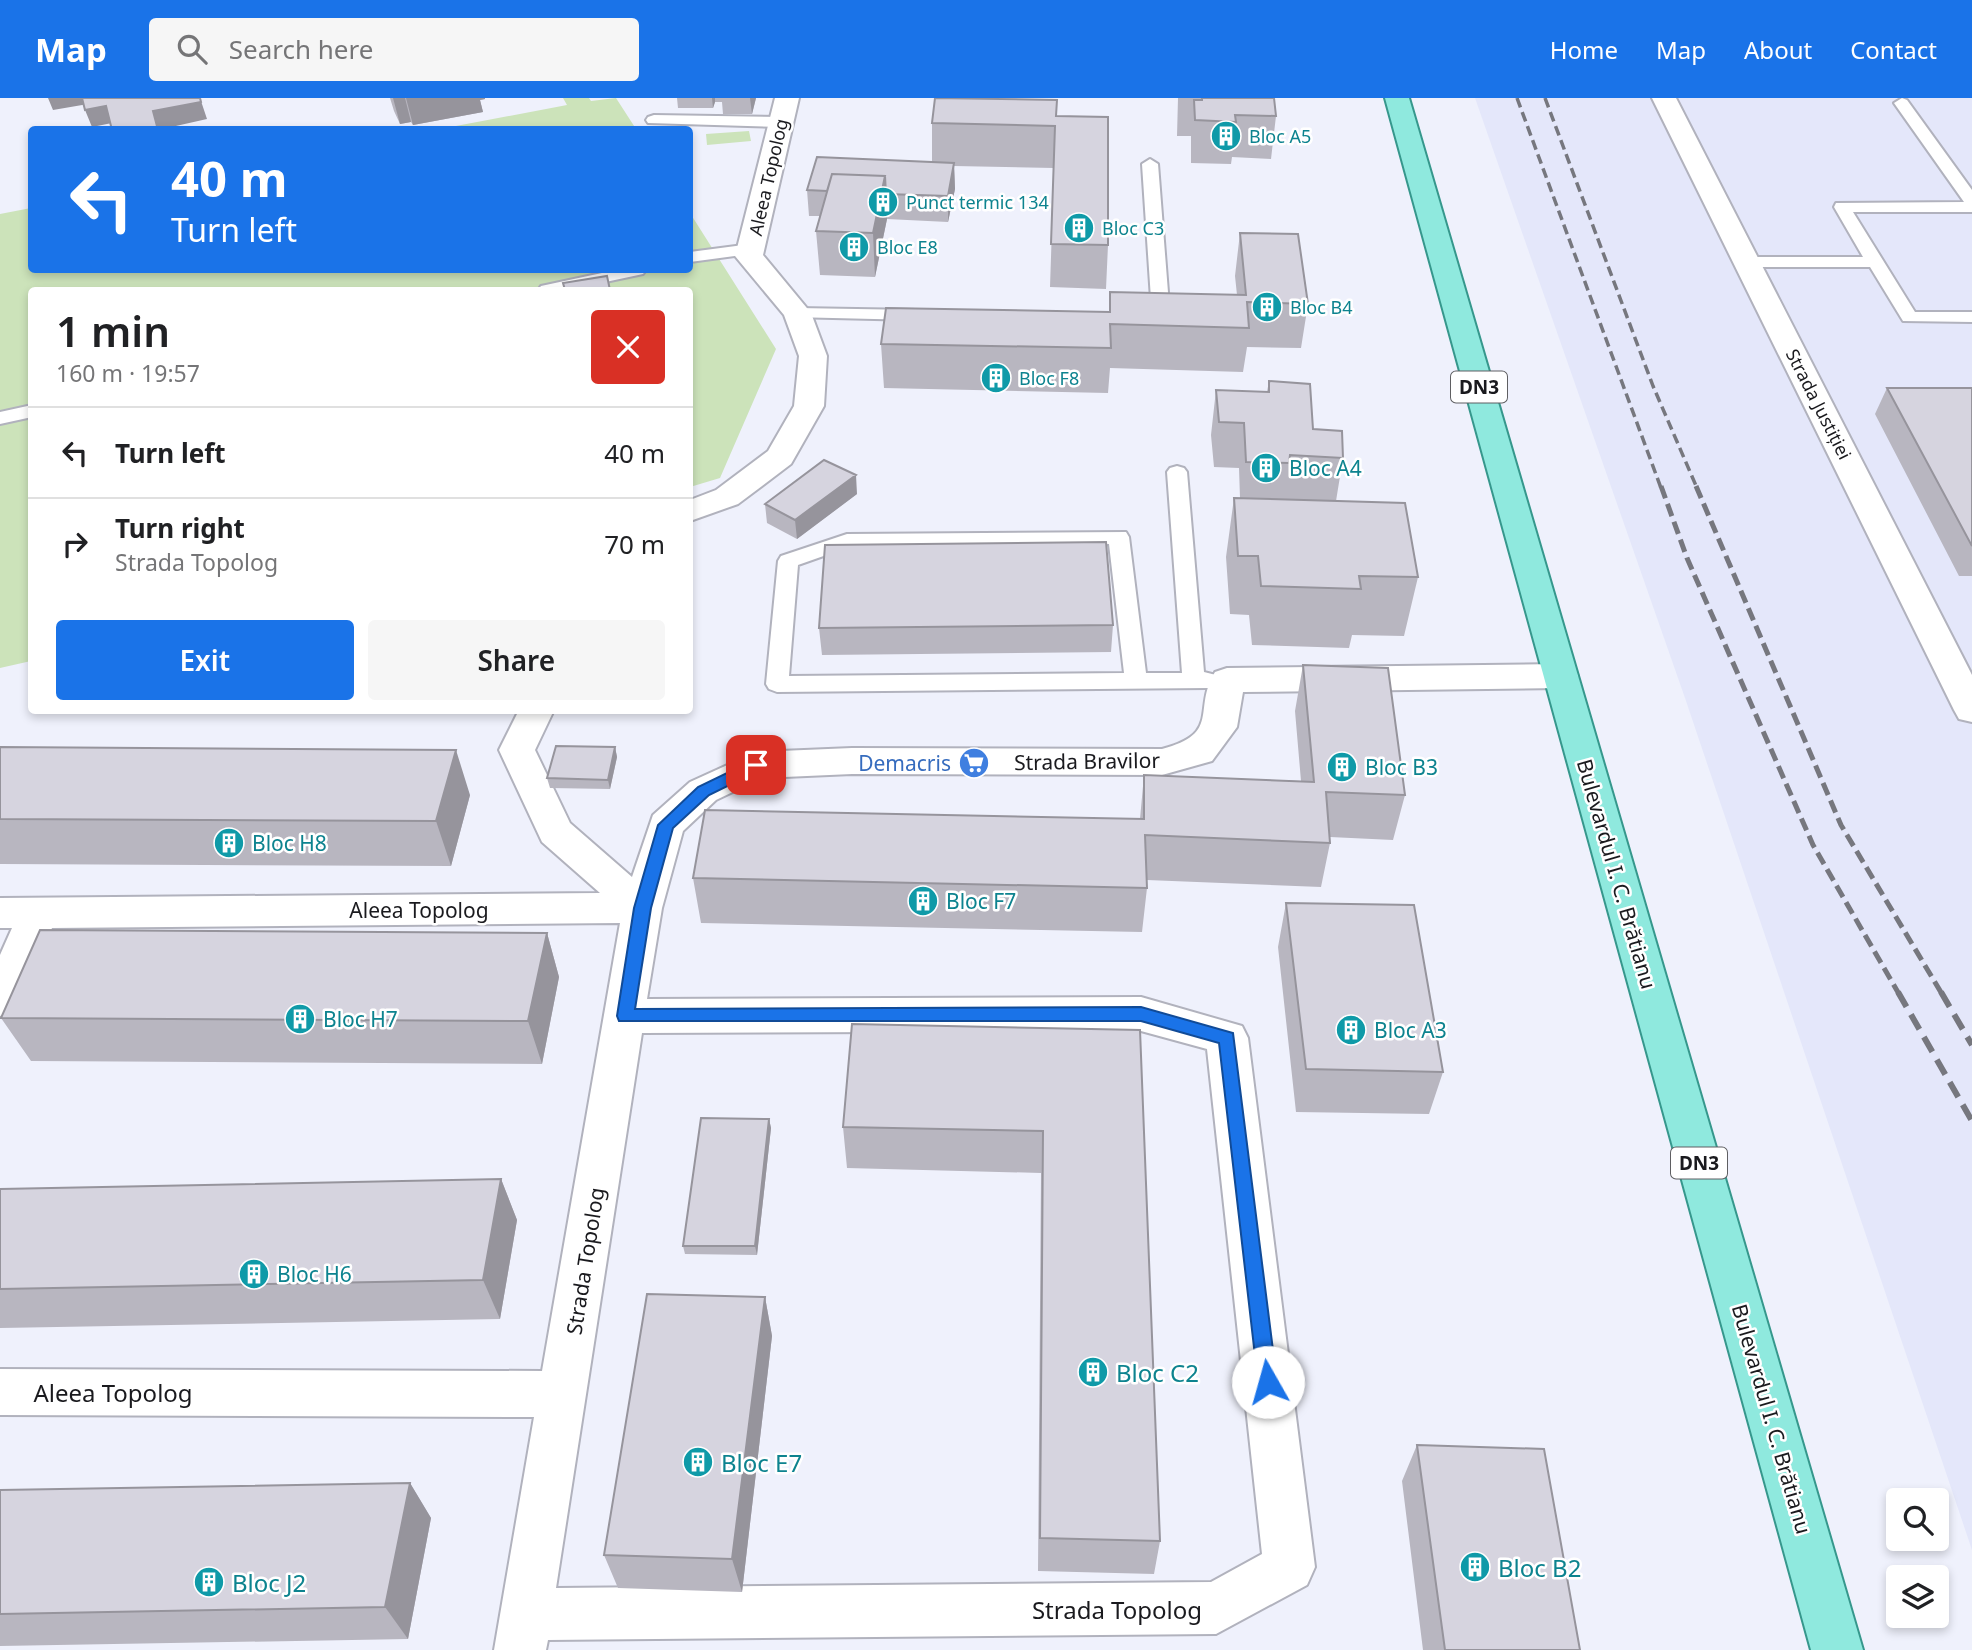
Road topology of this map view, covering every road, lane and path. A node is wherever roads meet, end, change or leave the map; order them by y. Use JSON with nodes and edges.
{"nodes":[{"id":1,"x":1397,"y":98,"type":"edge"},
{"id":2,"x":1664,"y":98,"type":"edge"},
{"id":3,"x":1902,"y":103,"type":"dead end"},
{"id":4,"x":784,"y":110,"type":"edge"},
{"id":5,"x":654,"y":120,"type":"dead end"},
{"id":6,"x":1150,"y":164,"type":"dead end"},
{"id":7,"x":1972,"y":205,"type":"edge"},
{"id":8,"x":751,"y":249,"type":"junction"},
{"id":9,"x":693,"y":256,"type":"edge"},
{"id":10,"x":1748,"y":262,"type":"junction"},
{"id":11,"x":1875,"y":262,"type":"junction"},
{"id":12,"x":624,"y":273,"type":"edge"},
{"id":13,"x":560,"y":287,"type":"edge"},
{"id":14,"x":797,"y":313,"type":"junction"},
{"id":15,"x":937,"y":315,"type":"edge"},
{"id":16,"x":1972,"y":317,"type":"edge"},
{"id":17,"x":1133,"y":318,"type":"edge"},
{"id":18,"x":28,"y":412,"type":"edge"},
{"id":19,"x":0,"y":418,"type":"edge"},
{"id":20,"x":1177,"y":472,"type":"dead end"},
{"id":21,"x":693,"y":510,"type":"edge"},
{"id":22,"x":1561,"y":676,"type":"junction"},
{"id":23,"x":1210,"y":680,"type":"junction"},
{"id":24,"x":1136,"y":681,"type":"junction"},
{"id":25,"x":1972,"y":710,"type":"edge"},
{"id":26,"x":535,"y":714,"type":"edge"},
{"id":27,"x":642,"y":908,"type":"junction"},
{"id":28,"x":0,"y":913,"type":"edge"},
{"id":29,"x":39,"y":913,"type":"junction"},
{"id":30,"x":0,"y":1000,"type":"edge"},
{"id":31,"x":625,"y":1016,"type":"junction"},
{"id":32,"x":0,"y":1392,"type":"edge"},
{"id":33,"x":563,"y":1394,"type":"junction"},
{"id":34,"x":523,"y":1632,"type":"edge"},
{"id":35,"x":1837,"y":1650,"type":"edge"}],
"edges":[{"from":1,"to":22,"type":"main road","name":"Bulevardul I. C. Brătianu","number":"DN3"},
{"from":2,"to":10,"type":"street","name":"Strada Justiției"},
{"from":3,"to":7,"type":"lane"},
{"from":4,"to":5,"type":"lane"},
{"from":4,"to":8,"type":"street","name":"Aleea Topolog"},
{"from":6,"to":17,"type":"lane"},
{"from":7,"to":11,"type":"lane"},
{"from":8,"to":9,"type":"lane"},
{"from":8,"to":14,"type":"street","name":"Aleea Topolog"},
{"from":10,"to":11,"type":"lane"},
{"from":10,"to":25,"type":"street","name":"Strada Justiției"},
{"from":11,"to":16,"type":"lane"},
{"from":12,"to":13,"type":"lane"},
{"from":14,"to":15,"type":"lane"},
{"from":14,"to":21,"type":"street","name":"Aleea Topolog"},
{"from":18,"to":19,"type":"lane"},
{"from":20,"to":23,"type":"lane"},
{"from":22,"to":23,"type":"street"},
{"from":22,"to":35,"type":"main road","name":"Bulevardul I. C. Brătianu","number":"DN3"},
{"from":23,"to":24,"type":"lane"},
{"from":23,"to":27,"type":"street","name":"Strada Bravilor"},
{"from":24,"to":24,"type":"lane"},
{"from":26,"to":27,"type":"street"},
{"from":27,"to":29,"type":"street","name":"Aleea Topolog"},
{"from":27,"to":31,"type":"street","name":"Strada Topolog"},
{"from":28,"to":29,"type":"street","name":"Aleea Topolog"},
{"from":29,"to":30,"type":"street"},
{"from":31,"to":33,"type":"street","name":"Strada Topolog"},
{"from":31,"to":34,"type":"street","name":"Strada Topolog"},
{"from":32,"to":33,"type":"street","name":"Aleea Topolog"},
{"from":33,"to":34,"type":"street","name":"Strada Topolog"}]}
